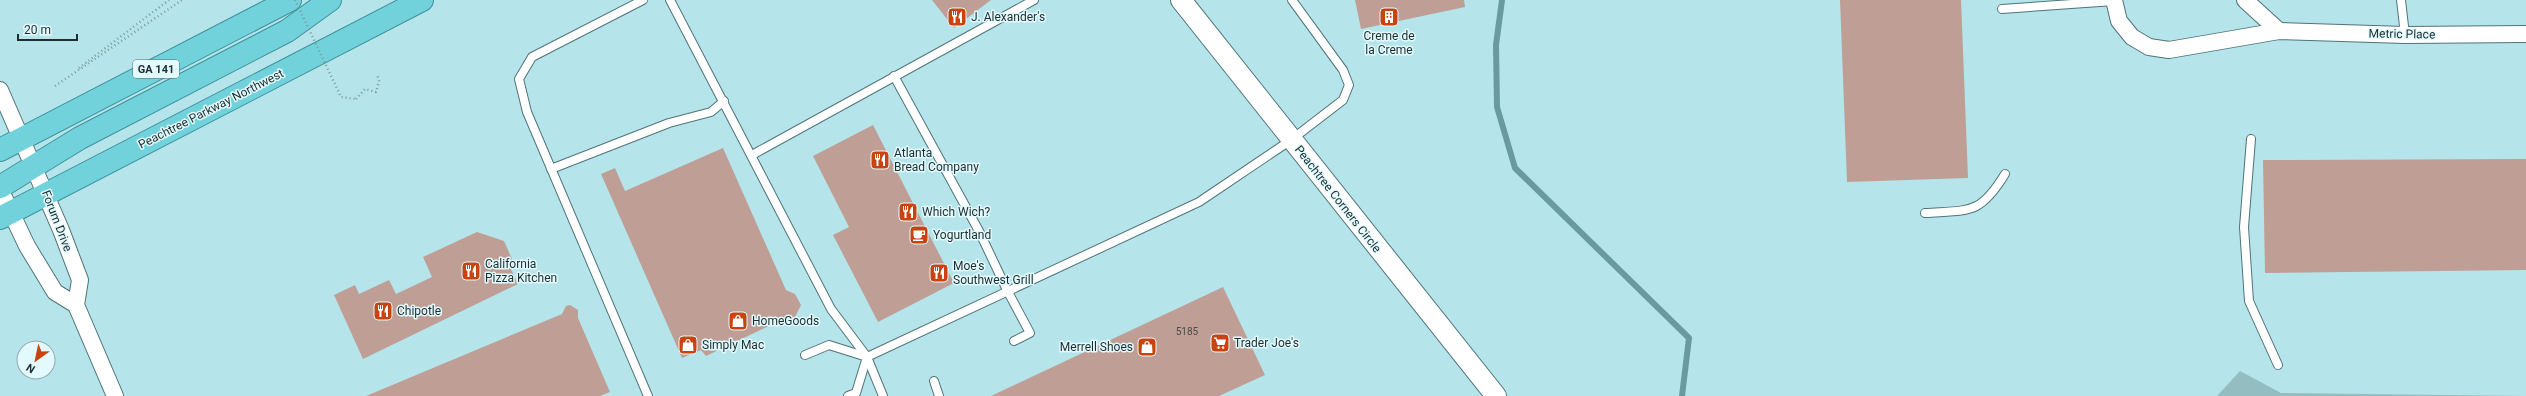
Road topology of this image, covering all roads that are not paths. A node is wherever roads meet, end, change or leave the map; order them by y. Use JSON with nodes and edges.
{"nodes":[{"id":1,"x":290,"y":0,"type":"edge"},
{"id":2,"x":330,"y":0,"type":"edge"},
{"id":3,"x":422,"y":0,"type":"edge"},
{"id":4,"x":643,"y":0,"type":"edge"},
{"id":5,"x":670,"y":0,"type":"edge"},
{"id":6,"x":1034,"y":0,"type":"edge"},
{"id":7,"x":1181,"y":0,"type":"edge"},
{"id":8,"x":1292,"y":0,"type":"edge"},
{"id":9,"x":2245,"y":0,"type":"edge"},
{"id":10,"x":2401,"y":0,"type":"edge"},
{"id":11,"x":2114,"y":1,"type":"edge"},
{"id":12,"x":2002,"y":9,"type":"dead end"},
{"id":13,"x":2279,"y":31,"type":"junction"},
{"id":14,"x":2526,"y":34,"type":"edge"},
{"id":15,"x":2405,"y":35,"type":"junction"},
{"id":16,"x":894,"y":76,"type":"junction"},
{"id":17,"x":0,"y":90,"type":"edge"},
{"id":18,"x":724,"y":101,"type":"junction"},
{"id":19,"x":23,"y":138,"type":"junction"},
{"id":20,"x":2251,"y":139,"type":"dead end"},
{"id":21,"x":1291,"y":140,"type":"junction"},
{"id":22,"x":0,"y":150,"type":"edge"},
{"id":23,"x":752,"y":155,"type":"junction"},
{"id":24,"x":35,"y":165,"type":"junction"},
{"id":25,"x":551,"y":169,"type":"junction"},
{"id":26,"x":2005,"y":174,"type":"dead end"},
{"id":27,"x":0,"y":188,"type":"edge"},
{"id":28,"x":47,"y":194,"type":"junction"},
{"id":29,"x":1925,"y":214,"type":"dead end"},
{"id":30,"x":5,"y":216,"type":"edge"},
{"id":31,"x":1006,"y":290,"type":"junction"},
{"id":32,"x":76,"y":305,"type":"junction"},
{"id":33,"x":1014,"y":341,"type":"dead end"},
{"id":34,"x":805,"y":355,"type":"dead end"},
{"id":35,"x":867,"y":357,"type":"junction"},
{"id":36,"x":2278,"y":365,"type":"dead end"},
{"id":37,"x":934,"y":382,"type":"dead end"},
{"id":38,"x":115,"y":396,"type":"edge"},
{"id":39,"x":648,"y":396,"type":"edge"},
{"id":40,"x":848,"y":396,"type":"edge"},
{"id":41,"x":883,"y":396,"type":"edge"},
{"id":42,"x":939,"y":396,"type":"edge"},
{"id":43,"x":1496,"y":396,"type":"edge"}],
"edges":[{"from":1,"to":19,"type":"highway","number":"GA 141"},
{"from":2,"to":24,"type":"highway"},
{"from":3,"to":28,"type":"highway","name":"Peachtree Parkway Northwest"},
{"from":4,"to":25,"type":"lane"},
{"from":5,"to":18,"type":"lane"},
{"from":6,"to":16,"type":"lane"},
{"from":7,"to":21,"type":"street","name":"Peachtree Corners Circle"},
{"from":8,"to":21,"type":"lane"},
{"from":9,"to":13,"type":"street"},
{"from":10,"to":15,"type":"lane"},
{"from":11,"to":12,"type":"lane"},
{"from":11,"to":13,"type":"street","name":"Metric Place"},
{"from":13,"to":15,"type":"street","name":"Metric Place"},
{"from":14,"to":15,"type":"street","name":"Metric Place"},
{"from":16,"to":23,"type":"lane"},
{"from":16,"to":31,"type":"lane"},
{"from":17,"to":19,"type":"street","name":"Forum Drive"},
{"from":18,"to":23,"type":"lane"},
{"from":18,"to":25,"type":"lane"},
{"from":19,"to":22,"type":"highway","number":"GA 141"},
{"from":19,"to":24,"type":"street","name":"Forum Drive"},
{"from":20,"to":36,"type":"lane"},
{"from":21,"to":31,"type":"lane"},
{"from":21,"to":43,"type":"street","name":"Peachtree Corners Circle"},
{"from":23,"to":35,"type":"lane"},
{"from":24,"to":27,"type":"highway"},
{"from":24,"to":28,"type":"street","name":"Forum Drive"},
{"from":25,"to":39,"type":"lane"},
{"from":26,"to":29,"type":"lane"},
{"from":27,"to":30,"type":"street"},
{"from":28,"to":30,"type":"highway","name":"Peachtree Parkway Northwest"},
{"from":28,"to":32,"type":"street","name":"Forum Drive"},
{"from":30,"to":32,"type":"street"},
{"from":31,"to":33,"type":"lane"},
{"from":31,"to":35,"type":"lane"},
{"from":32,"to":38,"type":"street"},
{"from":34,"to":35,"type":"lane"},
{"from":35,"to":40,"type":"lane"},
{"from":35,"to":41,"type":"lane"},
{"from":37,"to":42,"type":"lane"}]}
